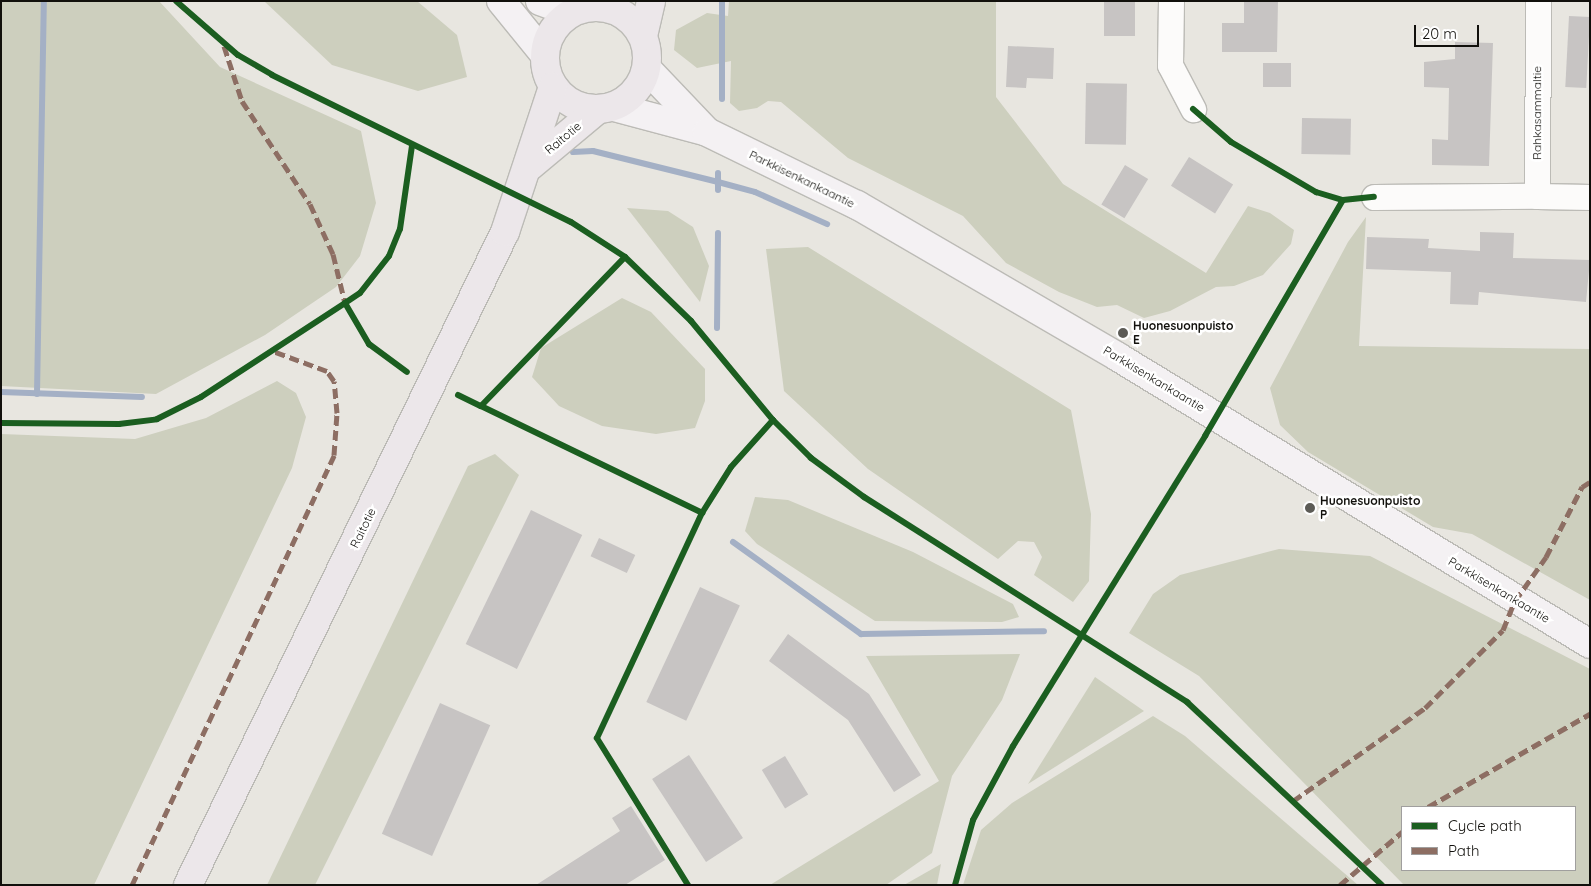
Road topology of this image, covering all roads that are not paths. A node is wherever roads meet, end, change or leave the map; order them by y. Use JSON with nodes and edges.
{"nodes":[{"id":1,"x":501,"y":1,"type":"edge"},
{"id":2,"x":540,"y":1,"type":"edge"},
{"id":3,"x":651,"y":1,"type":"edge"},
{"id":4,"x":1171,"y":1,"type":"edge"},
{"id":5,"x":1538,"y":1,"type":"edge"},
{"id":6,"x":606,"y":4,"type":"edge"},
{"id":7,"x":571,"y":12,"type":"junction"},
{"id":8,"x":643,"y":36,"type":"junction"},
{"id":9,"x":544,"y":54,"type":"junction"},
{"id":10,"x":647,"y":69,"type":"junction"},
{"id":11,"x":553,"y":87,"type":"junction"},
{"id":12,"x":606,"y":108,"type":"junction"},
{"id":13,"x":1193,"y":109,"type":"dead end"},
{"id":14,"x":708,"y":132,"type":"junction"},
{"id":15,"x":530,"y":166,"type":"junction"},
{"id":16,"x":1537,"y":196,"type":"junction"},
{"id":17,"x":1590,"y":196,"type":"edge"},
{"id":18,"x":1374,"y":197,"type":"dead end"},
{"id":19,"x":1590,"y":644,"type":"edge"},
{"id":20,"x":188,"y":885,"type":"edge"}],
"edges":[{"from":1,"to":9,"type":"street"},
{"from":2,"to":7,"type":"street"},
{"from":3,"to":8,"type":"main road"},
{"from":4,"to":13,"type":"street"},
{"from":5,"to":16,"type":"street","name":"Rahkasammaltie"},
{"from":6,"to":7,"type":"main road"},
{"from":6,"to":8,"type":"main road"},
{"from":7,"to":9,"type":"main road"},
{"from":8,"to":10,"type":"main road"},
{"from":9,"to":11,"type":"main road"},
{"from":10,"to":12,"type":"main road"},
{"from":10,"to":14,"type":"street","name":"Parkkisenkankaantie"},
{"from":11,"to":12,"type":"main road"},
{"from":11,"to":15,"type":"main road","name":"Raitotie"},
{"from":12,"to":14,"type":"street","name":"Parkkisenkankaantie"},
{"from":12,"to":15,"type":"main road","name":"Raitotie"},
{"from":14,"to":19,"type":"street","name":"Parkkisenkankaantie"},
{"from":15,"to":20,"type":"main road","name":"Raitotie"},
{"from":16,"to":17,"type":"street"},
{"from":16,"to":18,"type":"street"}]}
